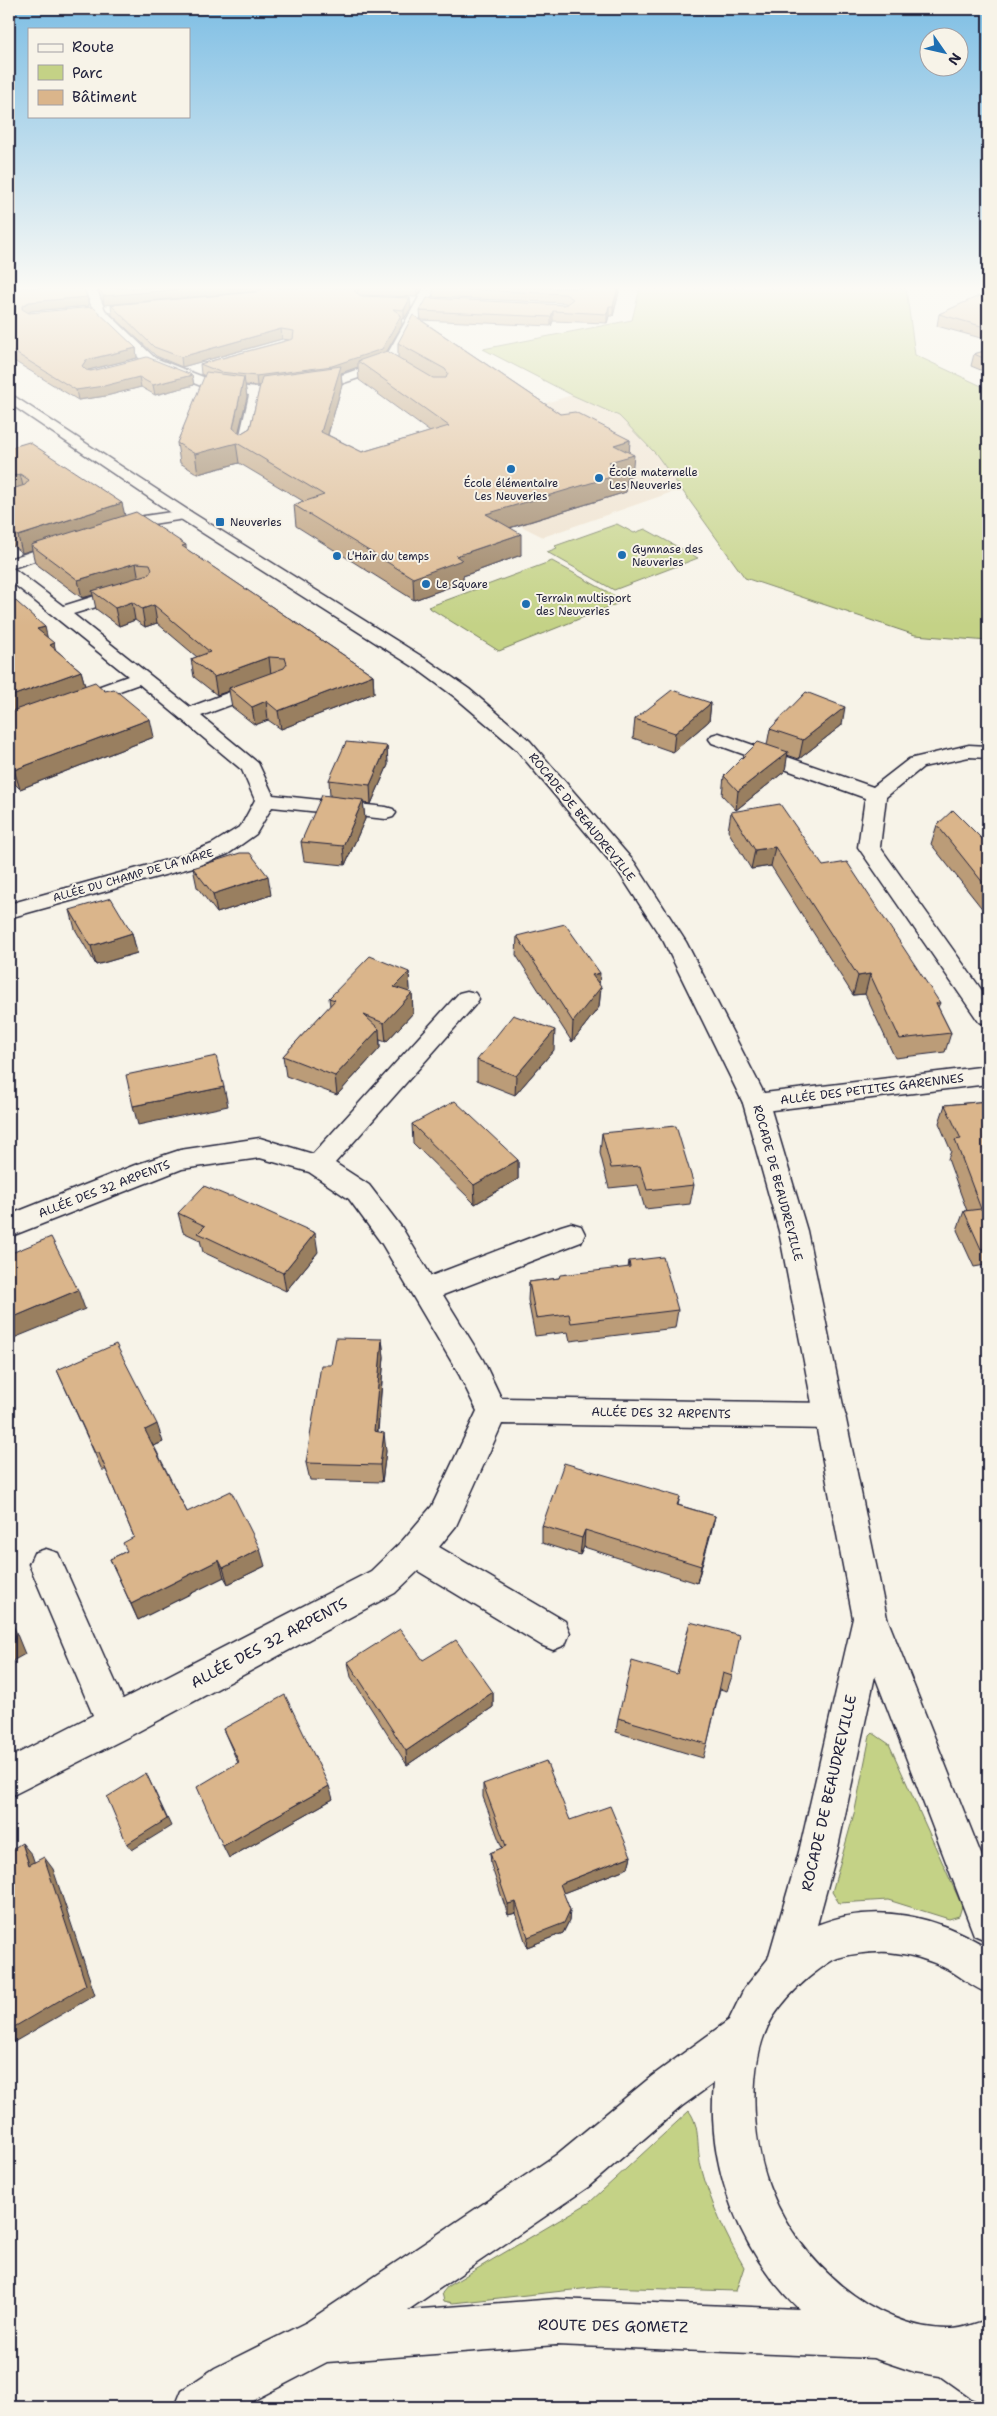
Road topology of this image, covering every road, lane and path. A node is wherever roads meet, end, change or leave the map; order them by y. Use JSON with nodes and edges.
{"nodes":[{"id":1,"x":15,"y":401,"type":"edge"},
{"id":2,"x":255,"y":401,"type":"edge"},
{"id":3,"x":244,"y":448,"type":"edge"},
{"id":4,"x":185,"y":515,"type":"junction"},
{"id":5,"x":9,"y":564,"type":"edge"},
{"id":6,"x":9,"y":572,"type":"edge"},
{"id":7,"x":16,"y":586,"type":"edge"},
{"id":8,"x":146,"y":586,"type":"edge"},
{"id":9,"x":60,"y":613,"type":"junction"},
{"id":10,"x":142,"y":677,"type":"junction"},
{"id":11,"x":279,"y":681,"type":"edge"},
{"id":12,"x":188,"y":714,"type":"junction"},
{"id":13,"x":9,"y":725,"type":"edge"},
{"id":14,"x":719,"y":739,"type":"dead end"},
{"id":15,"x":988,"y":752,"type":"edge"},
{"id":16,"x":876,"y":795,"type":"junction"},
{"id":17,"x":265,"y":800,"type":"junction"},
{"id":18,"x":386,"y":813,"type":"dead end"},
{"id":19,"x":9,"y":911,"type":"edge"},
{"id":20,"x":467,"y":999,"type":"dead end"},
{"id":21,"x":988,"y":1016,"type":"edge"},
{"id":22,"x":988,"y":1075,"type":"edge"},
{"id":23,"x":756,"y":1103,"type":"junction"},
{"id":24,"x":318,"y":1165,"type":"junction"},
{"id":25,"x":9,"y":1226,"type":"edge"},
{"id":26,"x":571,"y":1234,"type":"dead end"},
{"id":27,"x":425,"y":1290,"type":"junction"},
{"id":28,"x":492,"y":1411,"type":"junction"},
{"id":29,"x":830,"y":1416,"type":"junction"},
{"id":30,"x":415,"y":1550,"type":"junction"},
{"id":31,"x":46,"y":1564,"type":"dead end"},
{"id":32,"x":870,"y":1618,"type":"junction"},
{"id":33,"x":553,"y":1633,"type":"dead end"},
{"id":34,"x":115,"y":1724,"type":"junction"},
{"id":35,"x":9,"y":1778,"type":"edge"},
{"id":36,"x":988,"y":1921,"type":"edge"},
{"id":37,"x":786,"y":1966,"type":"junction"},
{"id":38,"x":988,"y":1973,"type":"edge"},
{"id":39,"x":743,"y":2034,"type":"junction"},
{"id":40,"x":872,"y":2335,"type":"junction"},
{"id":41,"x":324,"y":2339,"type":"junction"},
{"id":42,"x":968,"y":2348,"type":"edge"},
{"id":43,"x":988,"y":2381,"type":"edge"},
{"id":44,"x":199,"y":2407,"type":"edge"}],
"edges":[{"from":1,"to":4,"type":"street","name":"ROCADE DE BEAUDREVILLE"},
{"from":2,"to":3,"type":"street"},
{"from":4,"to":5,"type":"street"},
{"from":4,"to":23,"type":"street","name":"ROCADE DE BEAUDREVILLE"},
{"from":6,"to":7,"type":"street"},
{"from":7,"to":9,"type":"street"},
{"from":8,"to":9,"type":"street"},
{"from":9,"to":10,"type":"street"},
{"from":10,"to":12,"type":"street"},
{"from":10,"to":13,"type":"street"},
{"from":11,"to":12,"type":"street"},
{"from":12,"to":17,"type":"street"},
{"from":14,"to":16,"type":"street"},
{"from":15,"to":16,"type":"street"},
{"from":16,"to":21,"type":"street"},
{"from":17,"to":18,"type":"street"},
{"from":17,"to":19,"type":"street","name":"ALLÉE DU CHAMP DE LA MARE"},
{"from":20,"to":24,"type":"street"},
{"from":22,"to":23,"type":"street","name":"ALLÉE DES PETITES GARENNES"},
{"from":23,"to":29,"type":"street","name":"ROCADE DE BEAUDREVILLE"},
{"from":24,"to":25,"type":"street","name":"ALLÉE DES 32 ARPENTS"},
{"from":24,"to":27,"type":"street","name":"ALLÉE DES 32 ARPENTS"},
{"from":26,"to":27,"type":"street"},
{"from":27,"to":28,"type":"street","name":"ALLÉE DES 32 ARPENTS"},
{"from":28,"to":29,"type":"street","name":"ALLÉE DES 32 ARPENTS"},
{"from":28,"to":30,"type":"street","name":"ALLÉE DES 32 ARPENTS"},
{"from":29,"to":32,"type":"street","name":"ROCADE DE BEAUDREVILLE"},
{"from":30,"to":33,"type":"street"},
{"from":30,"to":34,"type":"street","name":"ALLÉE DES 32 ARPENTS"},
{"from":31,"to":34,"type":"street"},
{"from":32,"to":36,"type":"street","name":"ROCADE DE BEAUDREVILLE"},
{"from":32,"to":37,"type":"street","name":"ROCADE DE BEAUDREVILLE"},
{"from":34,"to":35,"type":"street","name":"ALLÉE DES 32 ARPENTS"},
{"from":37,"to":38,"type":"street"},
{"from":37,"to":39,"type":"street"},
{"from":39,"to":40,"type":"street"},
{"from":39,"to":41,"type":"street","name":"ROUTE DES GOMETZ"},
{"from":40,"to":41,"type":"street","name":"ROUTE DES GOMETZ"},
{"from":40,"to":42,"type":"street"},
{"from":41,"to":44,"type":"street","name":"ROUTE DES GOMETZ"},
{"from":42,"to":43,"type":"street"}]}
